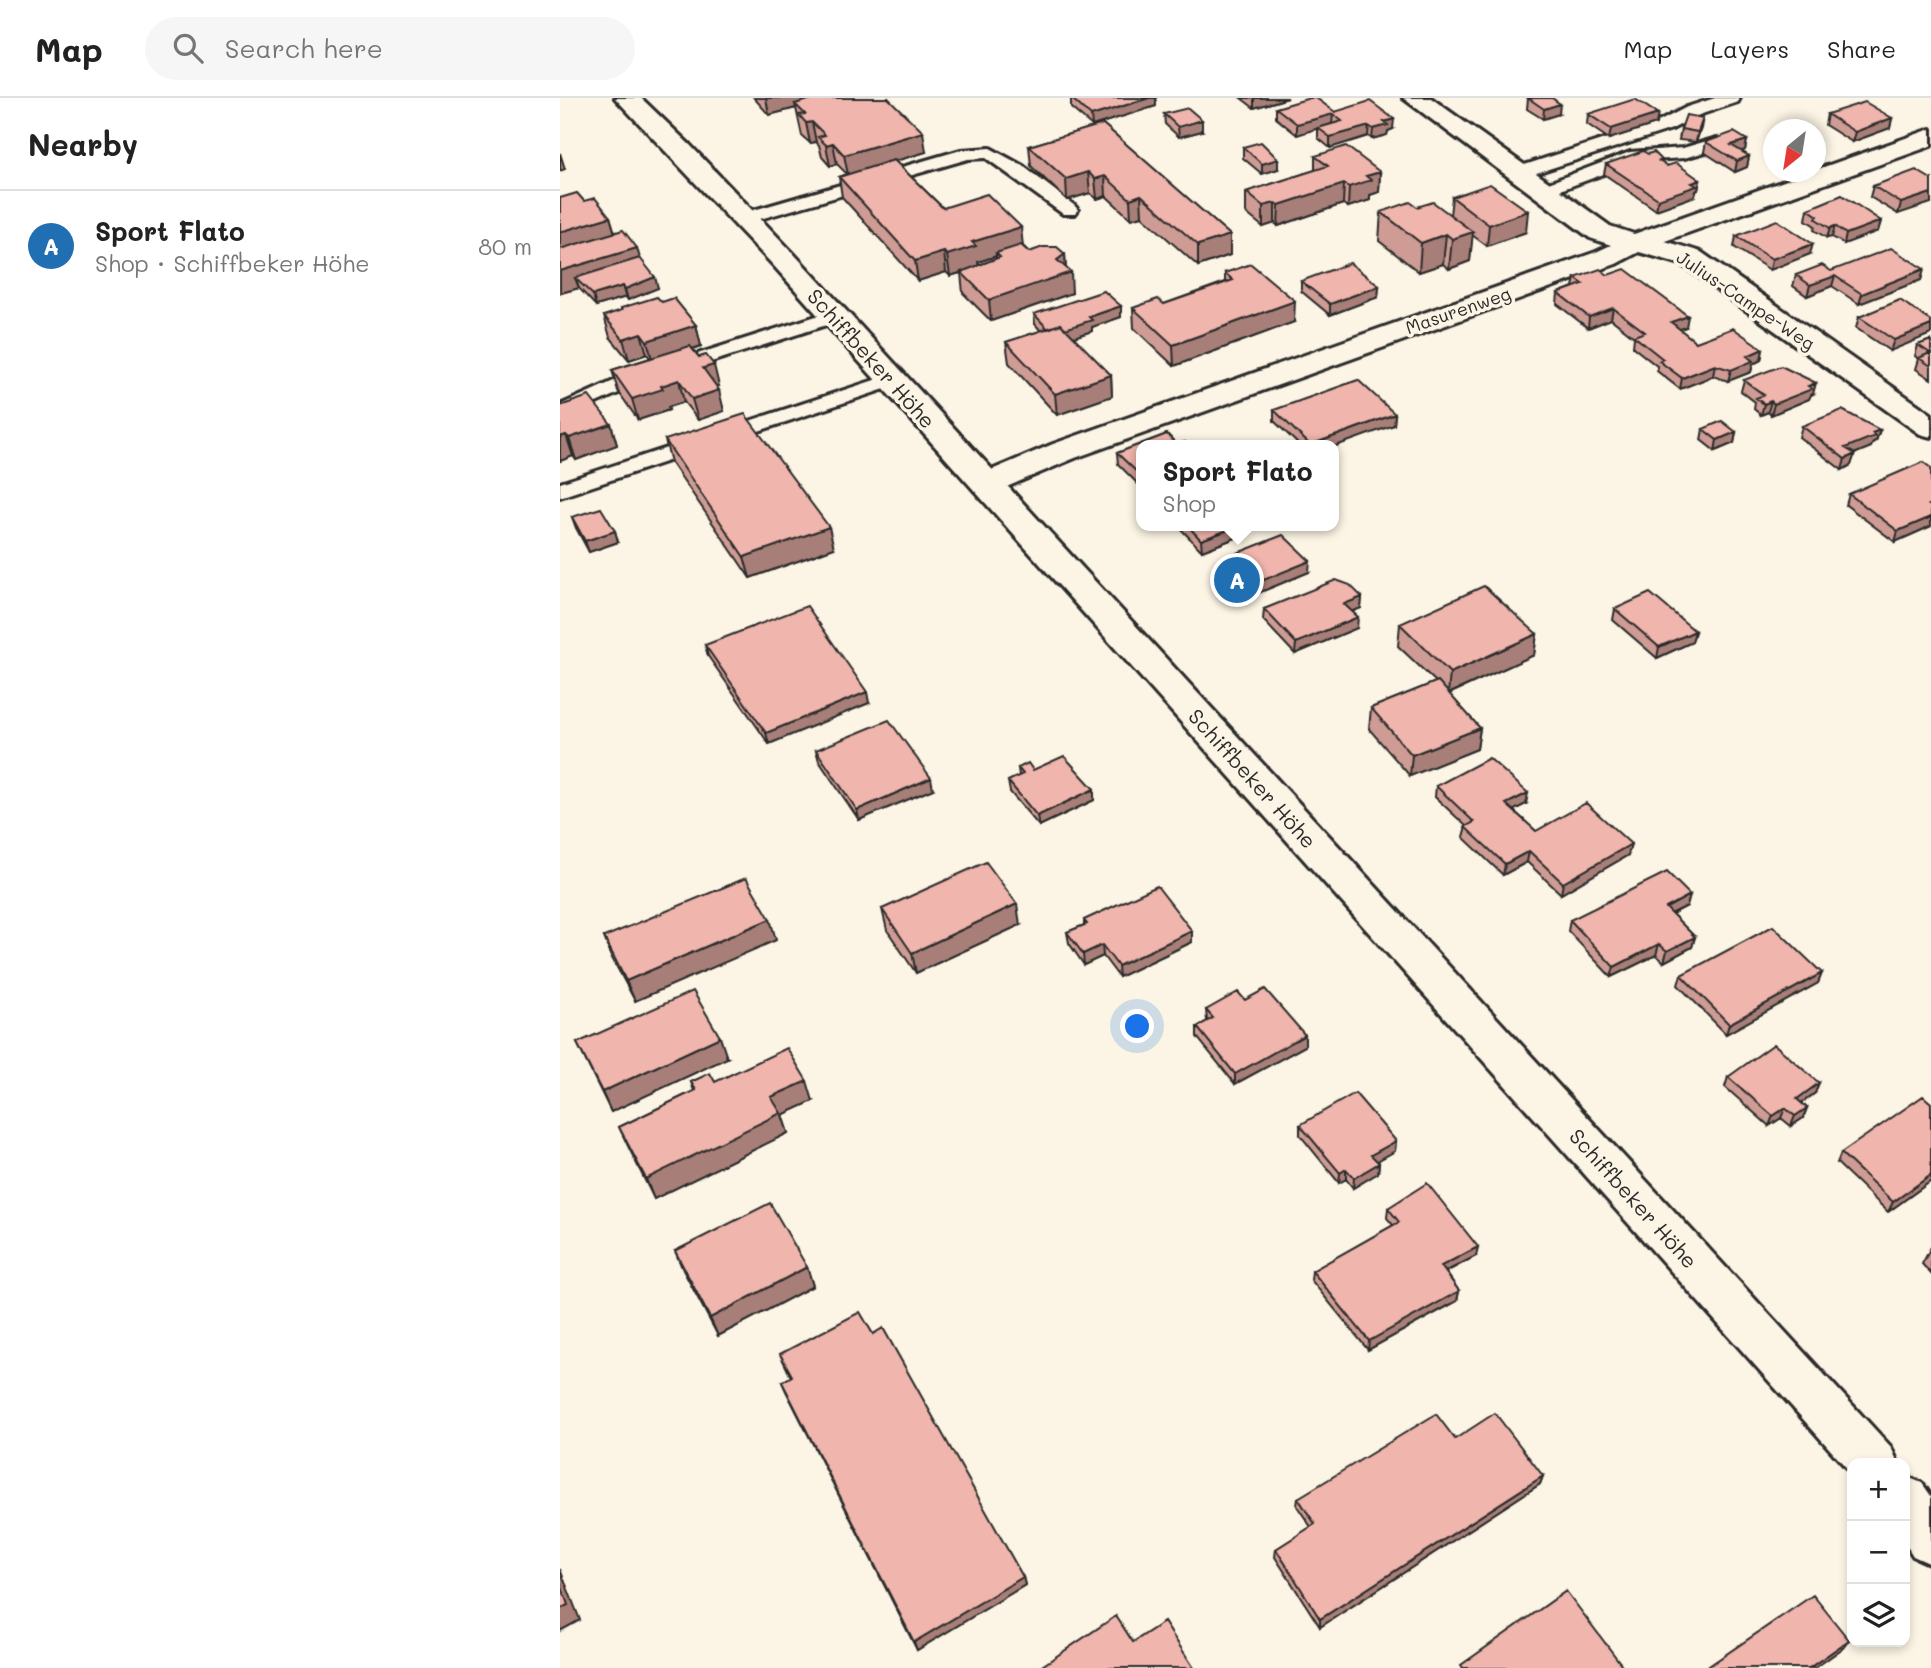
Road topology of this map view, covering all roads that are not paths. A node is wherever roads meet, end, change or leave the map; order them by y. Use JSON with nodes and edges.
{"nodes":[{"id":1,"x":627,"y":98,"type":"edge"},
{"id":2,"x":1415,"y":98,"type":"edge"},
{"id":3,"x":1732,"y":98,"type":"edge"},
{"id":4,"x":1931,"y":137,"type":"edge"},
{"id":5,"x":1717,"y":143,"type":"edge"},
{"id":6,"x":1518,"y":173,"type":"junction"},
{"id":7,"x":1544,"y":191,"type":"junction"},
{"id":8,"x":1069,"y":210,"type":"dead end"},
{"id":9,"x":746,"y":218,"type":"junction"},
{"id":10,"x":1637,"y":242,"type":"junction"},
{"id":11,"x":835,"y":316,"type":"junction"},
{"id":12,"x":893,"y":380,"type":"junction"},
{"id":13,"x":560,"y":414,"type":"edge"},
{"id":14,"x":1931,"y":428,"type":"edge"},
{"id":15,"x":986,"y":484,"type":"junction"},
{"id":16,"x":560,"y":491,"type":"edge"},
{"id":17,"x":1869,"y":1458,"type":"edge"},
{"id":18,"x":1910,"y":1502,"type":"edge"},
{"id":19,"x":1910,"y":1506,"type":"edge"},
{"id":20,"x":1931,"y":1521,"type":"edge"},
{"id":21,"x":1931,"y":1539,"type":"edge"}],
"edges":[{"from":1,"to":9,"type":"main road","name":"Schiffbeker Höhe"},
{"from":2,"to":6,"type":"main road","name":"Julius-Campe-Weg"},
{"from":3,"to":6,"type":"lane"},
{"from":4,"to":10,"type":"main road","name":"Masurenweg"},
{"from":5,"to":7,"type":"lane"},
{"from":6,"to":7,"type":"main road","name":"Julius-Campe-Weg"},
{"from":7,"to":10,"type":"main road","name":"Julius-Campe-Weg"},
{"from":8,"to":9,"type":"lane"},
{"from":9,"to":11,"type":"main road","name":"Schiffbeker Höhe"},
{"from":10,"to":14,"type":"main road","name":"Julius-Campe-Weg"},
{"from":10,"to":15,"type":"main road","name":"Masurenweg"},
{"from":11,"to":12,"type":"main road","name":"Schiffbeker Höhe"},
{"from":11,"to":13,"type":"lane"},
{"from":12,"to":15,"type":"main road","name":"Schiffbeker Höhe"},
{"from":12,"to":16,"type":"lane"},
{"from":15,"to":17,"type":"main road","name":"Schiffbeker Höhe"},
{"from":18,"to":20,"type":"main road"},
{"from":19,"to":21,"type":"main road"}]}
